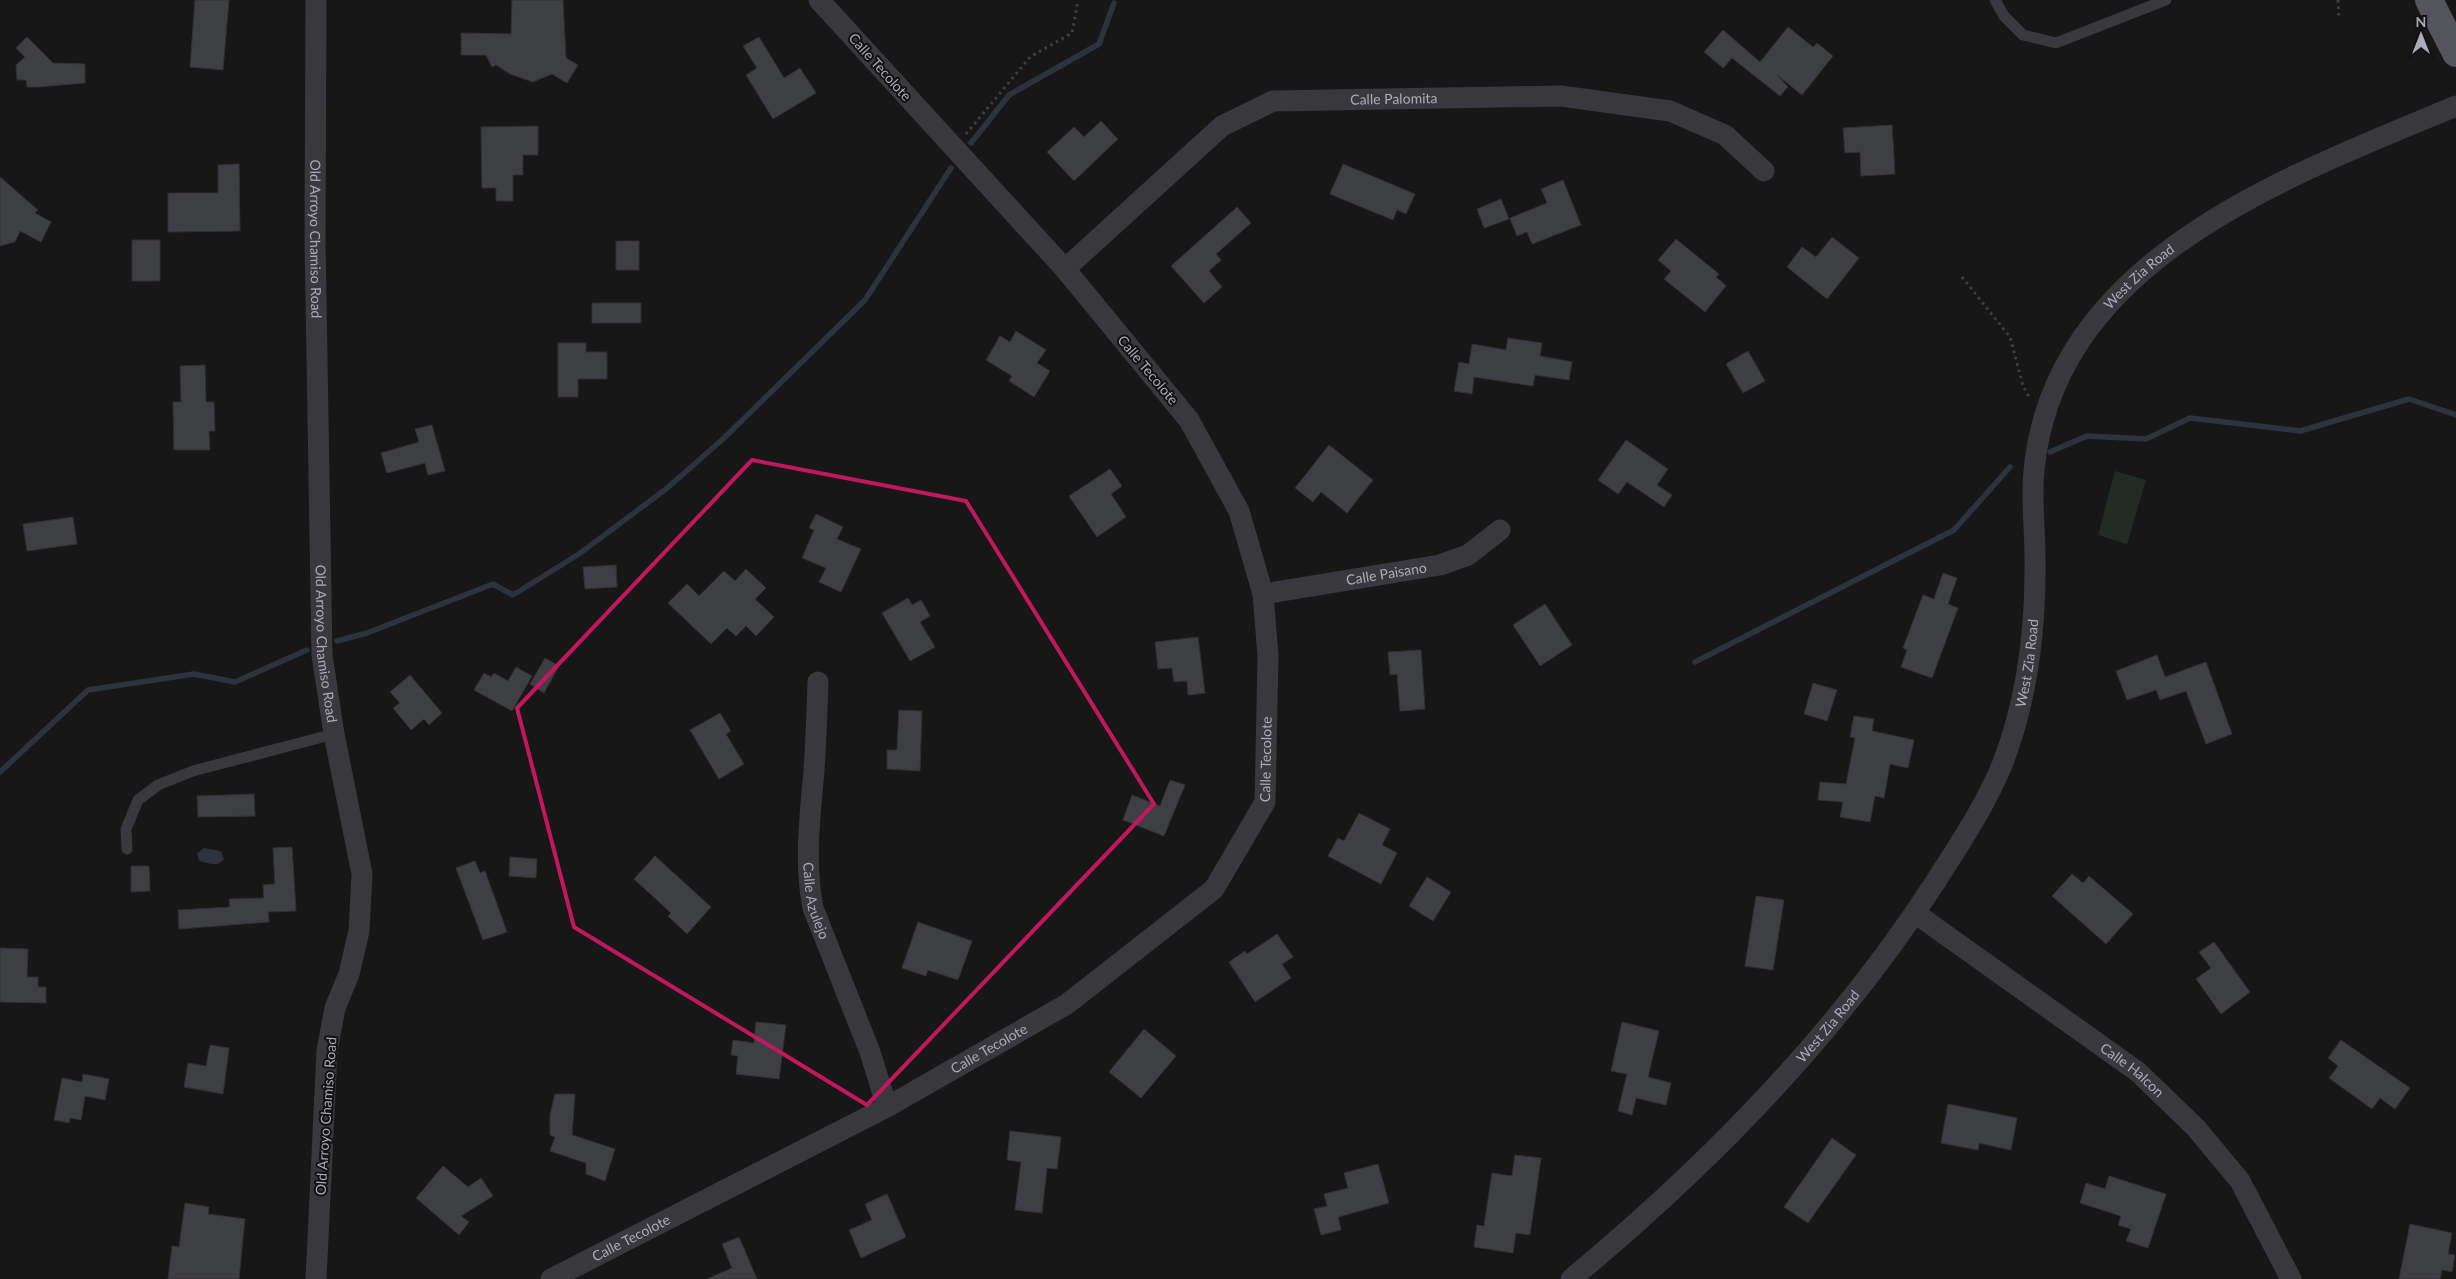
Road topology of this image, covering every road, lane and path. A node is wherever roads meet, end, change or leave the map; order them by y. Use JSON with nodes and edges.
{"nodes":[{"id":1,"x":316,"y":0,"type":"edge"},
{"id":2,"x":819,"y":0,"type":"edge"},
{"id":3,"x":1078,"y":0,"type":"edge"},
{"id":4,"x":1995,"y":0,"type":"edge"},
{"id":5,"x":2166,"y":0,"type":"edge"},
{"id":6,"x":2338,"y":0,"type":"edge"},
{"id":7,"x":2431,"y":4,"type":"edge"},
{"id":8,"x":2339,"y":19,"type":"dead end"},
{"id":9,"x":2456,"y":53,"type":"edge"},
{"id":10,"x":2456,"y":106,"type":"edge"},
{"id":11,"x":954,"y":148,"type":"junction"},
{"id":12,"x":1764,"y":171,"type":"dead end"},
{"id":13,"x":1065,"y":269,"type":"junction"},
{"id":14,"x":1962,"y":277,"type":"dead end"},
{"id":15,"x":2042,"y":421,"type":"junction"},
{"id":16,"x":1500,"y":530,"type":"dead end"},
{"id":17,"x":1263,"y":594,"type":"junction"},
{"id":18,"x":818,"y":682,"type":"dead end"},
{"id":19,"x":334,"y":734,"type":"junction"},
{"id":20,"x":127,"y":849,"type":"dead end"},
{"id":21,"x":1914,"y":914,"type":"junction"},
{"id":22,"x":887,"y":1107,"type":"junction"},
{"id":23,"x":316,"y":1279,"type":"edge"},
{"id":24,"x":550,"y":1279,"type":"edge"},
{"id":25,"x":1571,"y":1279,"type":"edge"},
{"id":26,"x":2291,"y":1279,"type":"edge"}],
"edges":[{"from":1,"to":19,"type":"street","name":"Old Arroyo Chamiso Road"},
{"from":2,"to":11,"type":"street","name":"Calle Tecolote"},
{"from":3,"to":11,"type":"path"},
{"from":4,"to":5,"type":"lane"},
{"from":6,"to":8,"type":"path"},
{"from":7,"to":9,"type":"main road"},
{"from":10,"to":15,"type":"street","name":"West Zia Road"},
{"from":11,"to":13,"type":"street","name":"Calle Tecolote"},
{"from":12,"to":13,"type":"street","name":"Calle Palomita"},
{"from":13,"to":17,"type":"street","name":"Calle Tecolote"},
{"from":14,"to":15,"type":"path"},
{"from":15,"to":21,"type":"street","name":"West Zia Road"},
{"from":16,"to":17,"type":"street","name":"Calle Paisano"},
{"from":17,"to":22,"type":"street","name":"Calle Tecolote"},
{"from":18,"to":22,"type":"street","name":"Calle Azulejo"},
{"from":19,"to":20,"type":"lane"},
{"from":19,"to":23,"type":"street","name":"Old Arroyo Chamiso Road"},
{"from":21,"to":25,"type":"street","name":"West Zia Road"},
{"from":21,"to":26,"type":"street","name":"Calle Halcon"},
{"from":22,"to":24,"type":"street","name":"Calle Tecolote"}]}
